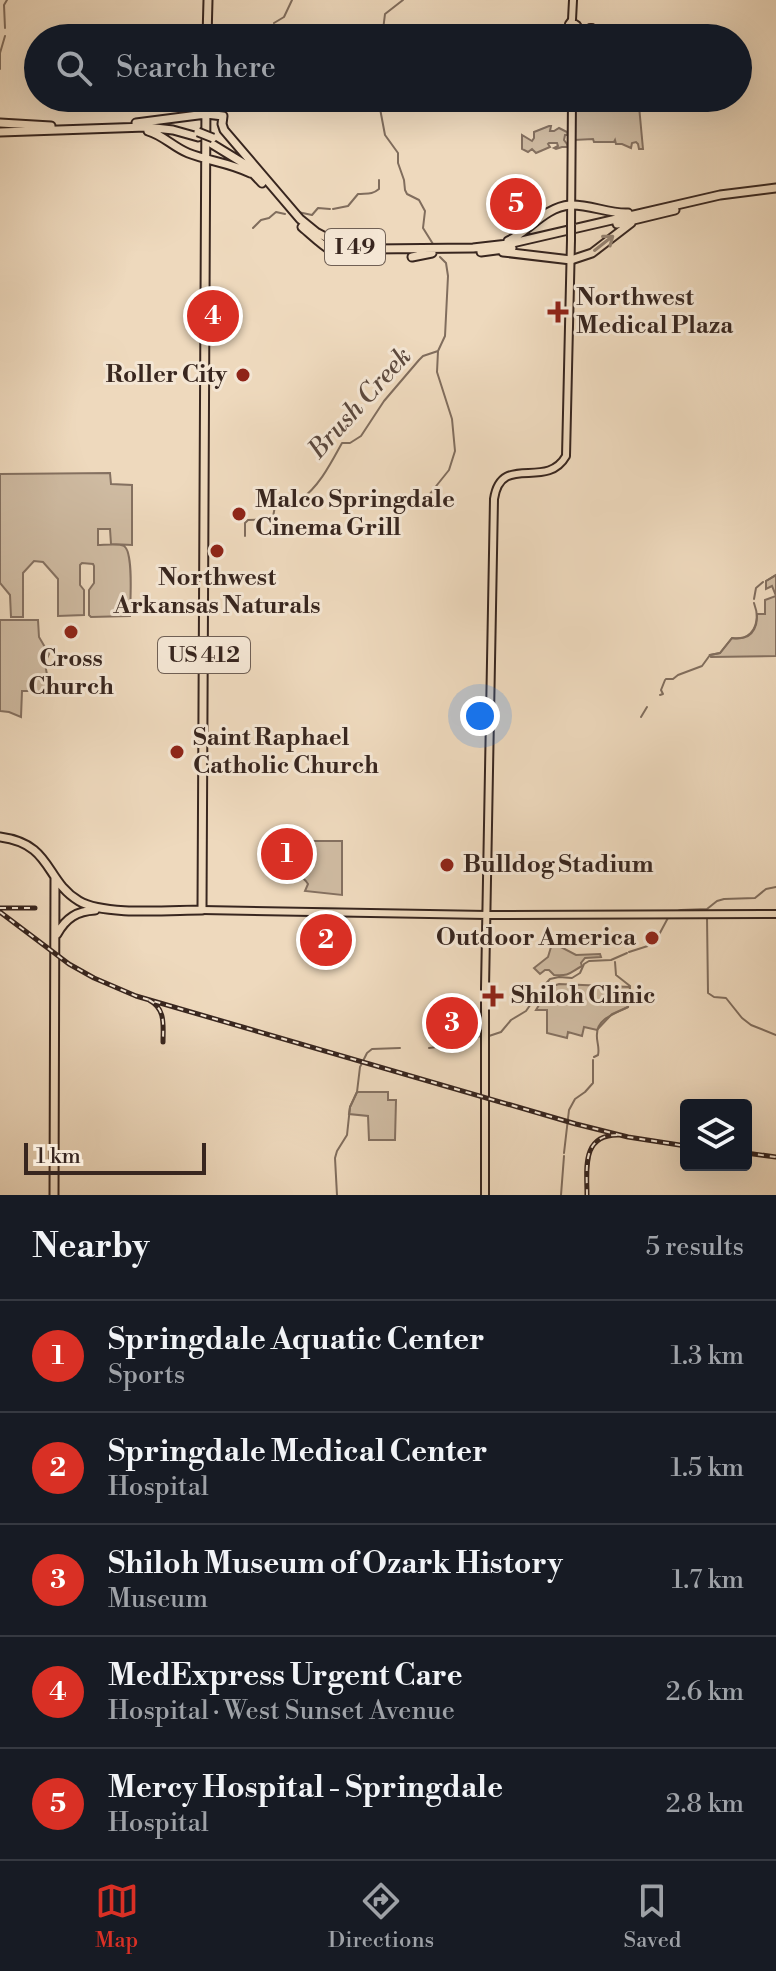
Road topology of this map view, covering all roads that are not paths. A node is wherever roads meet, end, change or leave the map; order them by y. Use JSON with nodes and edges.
{"nodes":[{"id":1,"x":208,"y":0,"type":"edge"},
{"id":2,"x":573,"y":0,"type":"edge"},
{"id":3,"x":207,"y":24,"type":"edge"},
{"id":4,"x":573,"y":24,"type":"edge"},
{"id":5,"x":572,"y":112,"type":"edge"},
{"id":6,"x":204,"y":113,"type":"junction"},
{"id":7,"x":136,"y":123,"type":"junction"},
{"id":8,"x":0,"y":128,"type":"edge"},
{"id":9,"x":120,"y":128,"type":"junction"},
{"id":10,"x":198,"y":135,"type":"junction"},
{"id":11,"x":208,"y":161,"type":"junction"},
{"id":12,"x":259,"y":175,"type":"junction"},
{"id":13,"x":776,"y":191,"type":"edge"},
{"id":14,"x":571,"y":205,"type":"junction"},
{"id":15,"x":654,"y":210,"type":"junction"},
{"id":16,"x":645,"y":218,"type":"junction"},
{"id":17,"x":309,"y":233,"type":"junction"},
{"id":18,"x":495,"y":248,"type":"junction"},
{"id":19,"x":432,"y":253,"type":"junction"},
{"id":20,"x":412,"y":257,"type":"dead end"},
{"id":21,"x":358,"y":258,"type":"dead end"},
{"id":22,"x":568,"y":262,"type":"junction"},
{"id":23,"x":0,"y":837,"type":"edge"},
{"id":24,"x":55,"y":875,"type":"junction"},
{"id":25,"x":64,"y":888,"type":"junction"},
{"id":26,"x":55,"y":893,"type":"junction"},
{"id":27,"x":205,"y":907,"type":"junction"},
{"id":28,"x":90,"y":909,"type":"junction"},
{"id":29,"x":776,"y":914,"type":"edge"},
{"id":30,"x":487,"y":915,"type":"junction"},
{"id":31,"x":58,"y":929,"type":"junction"},
{"id":32,"x":54,"y":1195,"type":"edge"},
{"id":33,"x":485,"y":1195,"type":"edge"}],
"edges":[{"from":1,"to":3,"type":"highway"},
{"from":2,"to":4,"type":"main road"},
{"from":5,"to":14,"type":"main road"},
{"from":6,"to":7,"type":"highway"},
{"from":6,"to":11,"type":"highway","number":"US 412"},
{"from":6,"to":12,"type":"highway"},
{"from":7,"to":8,"type":"highway","number":"I 49"},
{"from":7,"to":10,"type":"highway","number":"I 49"},
{"from":8,"to":9,"type":"highway","number":"I 49"},
{"from":9,"to":10,"type":"highway","number":"I 49"},
{"from":9,"to":11,"type":"highway"},
{"from":10,"to":12,"type":"highway","number":"I 49","bridge":true},
{"from":11,"to":12,"type":"highway"},
{"from":11,"to":27,"type":"highway","number":"US 412"},
{"from":12,"to":17,"type":"highway","number":"I 49"},
{"from":12,"to":18,"type":"highway","number":"I 49"},
{"from":13,"to":15,"type":"highway","number":"I 49"},
{"from":13,"to":16,"type":"highway","number":"I 49"},
{"from":14,"to":15,"type":"highway"},
{"from":14,"to":18,"type":"highway"},
{"from":14,"to":22,"type":"main road","bridge":true},
{"from":15,"to":18,"type":"highway","number":"I 49"},
{"from":16,"to":18,"type":"highway","number":"I 49"},
{"from":22,"to":16,"type":"highway","one_way":true},
{"from":17,"to":19,"type":"highway","number":"I 49"},
{"from":17,"to":21,"type":"highway"},
{"from":18,"to":19,"type":"highway","number":"I 49"},
{"from":18,"to":22,"type":"highway"},
{"from":19,"to":20,"type":"highway"},
{"from":22,"to":30,"type":"main road"},
{"from":23,"to":24,"type":"highway"},
{"from":24,"to":25,"type":"highway"},
{"from":24,"to":26,"type":"highway"},
{"from":25,"to":26,"type":"highway"},
{"from":25,"to":28,"type":"highway"},
{"from":26,"to":31,"type":"highway"},
{"from":27,"to":28,"type":"highway"},
{"from":27,"to":30,"type":"main road"},
{"from":28,"to":31,"type":"highway"},
{"from":29,"to":30,"type":"main road"},
{"from":30,"to":33,"type":"main road"},
{"from":31,"to":32,"type":"highway"}]}
